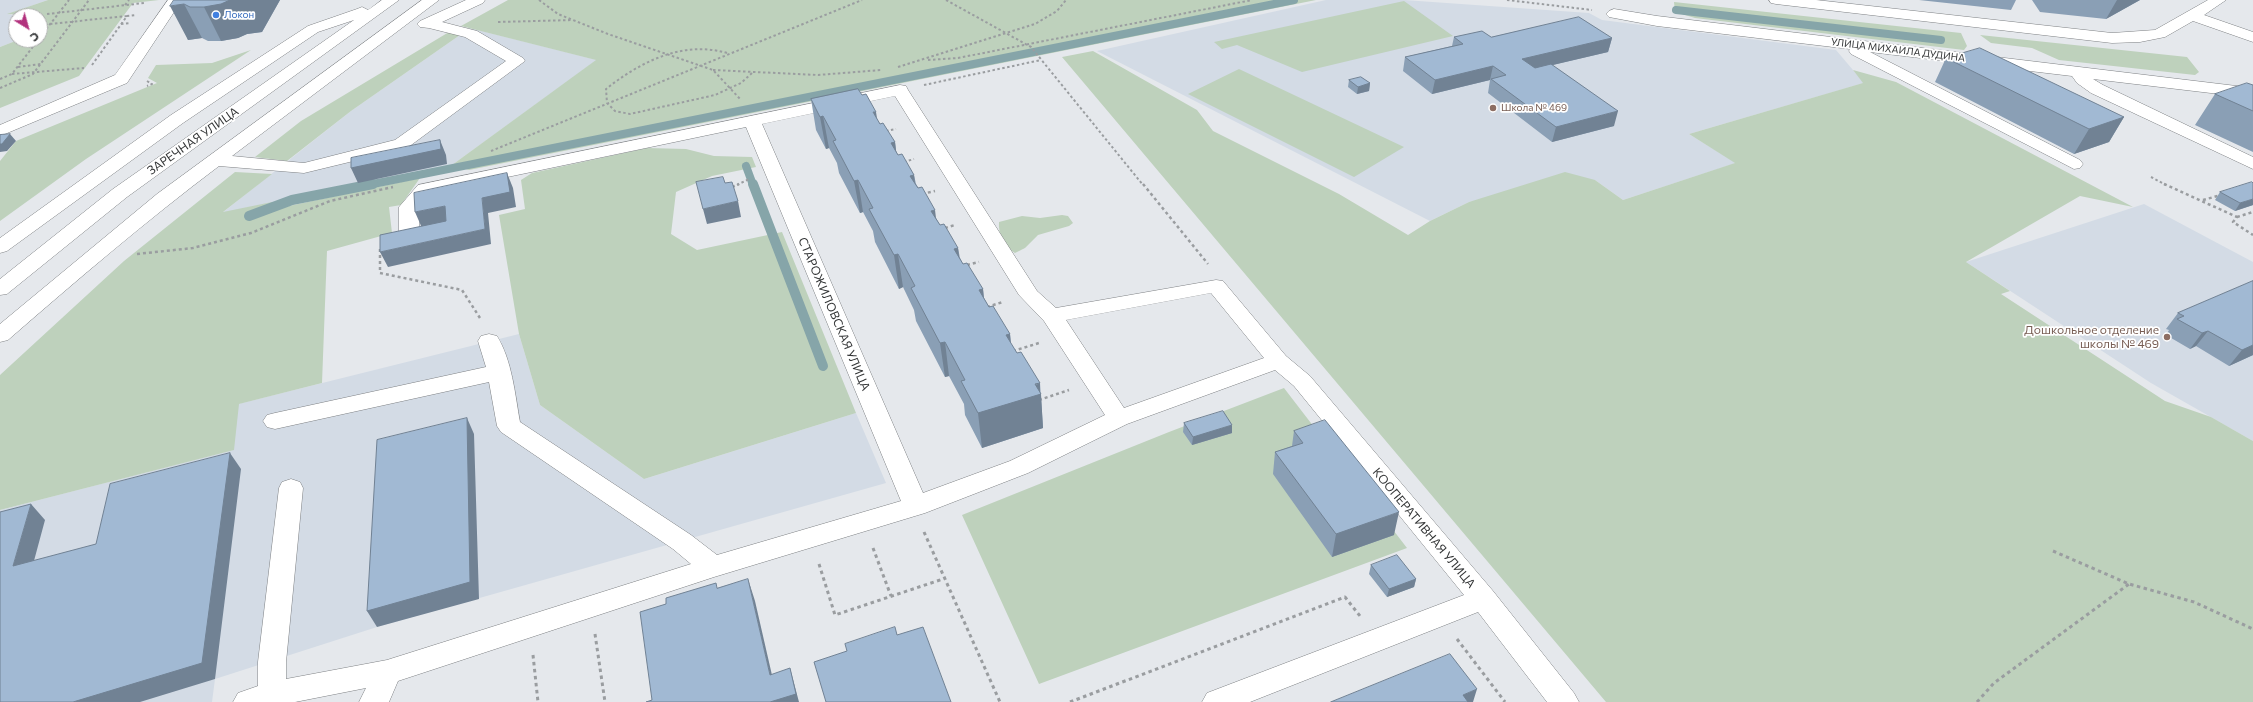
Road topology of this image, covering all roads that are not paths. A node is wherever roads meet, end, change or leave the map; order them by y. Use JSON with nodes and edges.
{"nodes":[{"id":1,"x":175,"y":0,"type":"edge"},
{"id":2,"x":432,"y":0,"type":"edge"},
{"id":3,"x":478,"y":0,"type":"edge"},
{"id":4,"x":1776,"y":0,"type":"edge"},
{"id":5,"x":2219,"y":0,"type":"edge"},
{"id":6,"x":389,"y":2,"type":"edge"},
{"id":7,"x":1614,"y":14,"type":"road end"},
{"id":8,"x":2192,"y":16,"type":"junction"},
{"id":9,"x":429,"y":23,"type":"junction"},
{"id":10,"x":383,"y":36,"type":"junction"},
{"id":11,"x":2253,"y":37,"type":"edge"},
{"id":12,"x":1843,"y":44,"type":"junction"},
{"id":13,"x":1916,"y":53,"type":"junction"},
{"id":14,"x":1893,"y":70,"type":"junction"},
{"id":15,"x":2078,"y":73,"type":"junction"},
{"id":16,"x":2253,"y":93,"type":"edge"},
{"id":17,"x":749,"y":113,"type":"junction"},
{"id":18,"x":0,"y":131,"type":"edge"},
{"id":19,"x":215,"y":160,"type":"junction"},
{"id":20,"x":2074,"y":164,"type":"dead end"},
{"id":21,"x":2253,"y":164,"type":"edge"},
{"id":22,"x":409,"y":236,"type":"edge"},
{"id":23,"x":0,"y":247,"type":"edge"},
{"id":24,"x":0,"y":289,"type":"edge"},
{"id":25,"x":1052,"y":316,"type":"junction"},
{"id":26,"x":0,"y":335,"type":"edge"},
{"id":27,"x":489,"y":341,"type":"road end"},
{"id":28,"x":1278,"y":361,"type":"junction"},
{"id":29,"x":499,"y":372,"type":"junction"},
{"id":30,"x":1119,"y":418,"type":"junction"},
{"id":31,"x":275,"y":421,"type":"dead end"},
{"id":32,"x":291,"y":488,"type":"dead end"},
{"id":33,"x":916,"y":506,"type":"junction"},
{"id":34,"x":713,"y":567,"type":"junction"},
{"id":35,"x":1483,"y":599,"type":"junction"},
{"id":36,"x":387,"y":672,"type":"junction"},
{"id":37,"x":260,"y":698,"type":"edge"},
{"id":38,"x":374,"y":702,"type":"edge"},
{"id":39,"x":1216,"y":702,"type":"edge"},
{"id":40,"x":1564,"y":702,"type":"edge"}],
"edges":[{"from":1,"to":18,"type":"street"},
{"from":2,"to":10,"type":"street"},
{"from":3,"to":9,"type":"street"},
{"from":4,"to":8,"type":"street"},
{"from":5,"to":8,"type":"street"},
{"from":6,"to":23,"type":"street"},
{"from":6,"to":24,"type":"street","name":"ЗАРЕЧНАЯ УЛИЦА"},
{"from":7,"to":12,"type":"street","name":"УЛИЦА МИХАИЛА ДУДИНА"},
{"from":8,"to":11,"type":"street"},
{"from":9,"to":10,"type":"street"},
{"from":9,"to":19,"type":"street"},
{"from":10,"to":19,"type":"street"},
{"from":12,"to":13,"type":"street","name":"УЛИЦА МИХАИЛА ДУДИНА"},
{"from":12,"to":14,"type":"street"},
{"from":13,"to":14,"type":"street"},
{"from":13,"to":15,"type":"street","name":"УЛИЦА МИХАИЛА ДУДИНА"},
{"from":14,"to":20,"type":"street"},
{"from":15,"to":16,"type":"street","name":"УЛИЦА МИХАИЛА ДУДИНА"},
{"from":15,"to":21,"type":"street"},
{"from":17,"to":22,"type":"street"},
{"from":17,"to":25,"type":"street"},
{"from":17,"to":33,"type":"street","name":"СТАРОЖИЛОВСКАЯ УЛИЦА"},
{"from":19,"to":26,"type":"street"},
{"from":25,"to":28,"type":"street","name":"КООПЕРАТИВНАЯ УЛИЦА"},
{"from":25,"to":30,"type":"street"},
{"from":27,"to":29,"type":"street"},
{"from":28,"to":30,"type":"street"},
{"from":28,"to":35,"type":"street","name":"КООПЕРАТИВНАЯ УЛИЦА"},
{"from":29,"to":31,"type":"street"},
{"from":29,"to":34,"type":"street"},
{"from":30,"to":33,"type":"street"},
{"from":32,"to":37,"type":"street"},
{"from":33,"to":34,"type":"street"},
{"from":34,"to":36,"type":"street"},
{"from":35,"to":39,"type":"street"},
{"from":35,"to":40,"type":"street","name":"КООПЕРАТИВНАЯ УЛИЦА"},
{"from":36,"to":37,"type":"street"},
{"from":36,"to":38,"type":"street"}]}
